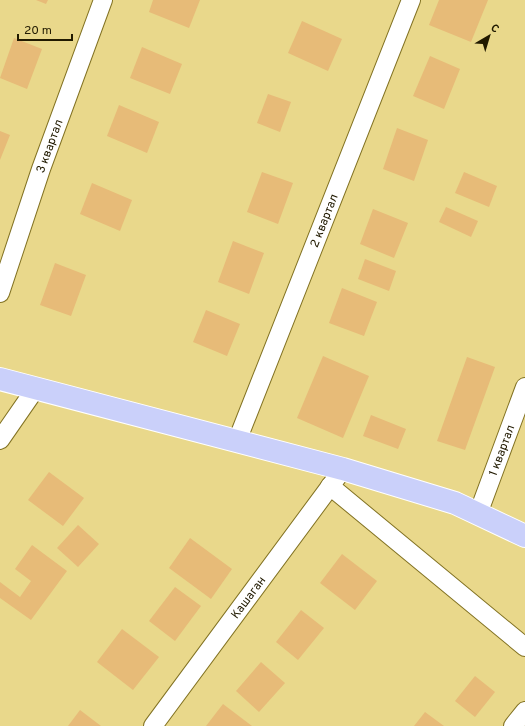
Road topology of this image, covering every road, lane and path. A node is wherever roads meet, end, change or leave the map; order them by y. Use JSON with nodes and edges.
{"nodes":[{"id":1,"x":103,"y":0,"type":"edge"},
{"id":2,"x":411,"y":0,"type":"edge"},
{"id":3,"x":0,"y":293,"type":"edge"},
{"id":4,"x":0,"y":379,"type":"edge"},
{"id":5,"x":525,"y":387,"type":"edge"},
{"id":6,"x":36,"y":388,"type":"junction"},
{"id":7,"x":0,"y":440,"type":"edge"},
{"id":8,"x":237,"y":441,"type":"junction"},
{"id":9,"x":343,"y":469,"type":"junction"},
{"id":10,"x":330,"y":486,"type":"junction"},
{"id":11,"x":478,"y":514,"type":"junction"},
{"id":12,"x":525,"y":536,"type":"edge"},
{"id":13,"x":525,"y":647,"type":"edge"},
{"id":14,"x":525,"y":711,"type":"edge"},
{"id":15,"x":153,"y":726,"type":"edge"},
{"id":16,"x":513,"y":726,"type":"edge"}],
"edges":[{"from":1,"to":3,"type":"street","name":"3 квартал"},
{"from":2,"to":8,"type":"street","name":"2 квартал"},
{"from":4,"to":6,"type":"main road"},
{"from":5,"to":11,"type":"street","name":"1 квартал"},
{"from":6,"to":7,"type":"street"},
{"from":6,"to":8,"type":"main road"},
{"from":8,"to":9,"type":"main road"},
{"from":9,"to":10,"type":"street","name":"Кашаган"},
{"from":9,"to":11,"type":"main road"},
{"from":10,"to":13,"type":"street"},
{"from":10,"to":15,"type":"street","name":"Кашаган"},
{"from":11,"to":12,"type":"main road"},
{"from":14,"to":16,"type":"street"}]}
